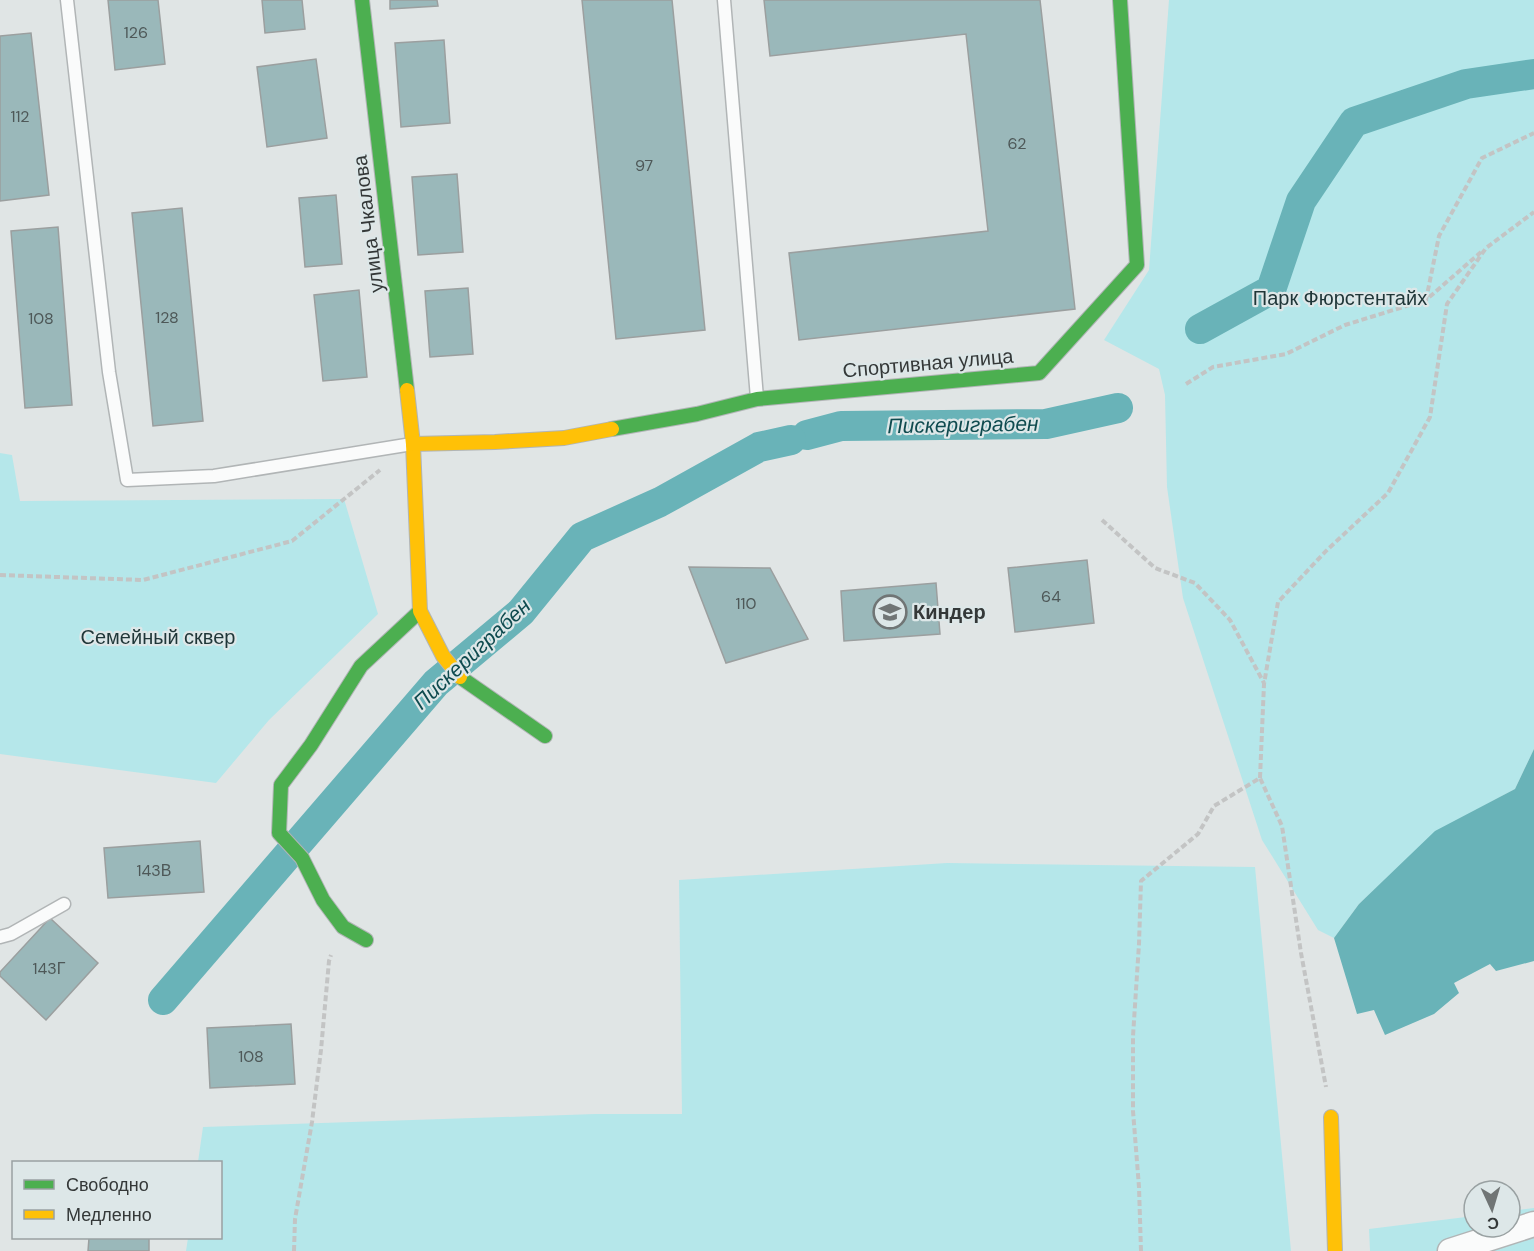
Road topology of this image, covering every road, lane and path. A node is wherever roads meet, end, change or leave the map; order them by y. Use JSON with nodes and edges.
{"nodes":[{"id":1,"x":67,"y":0,"type":"edge"},
{"id":2,"x":362,"y":0,"type":"edge"},
{"id":3,"x":724,"y":0,"type":"edge"},
{"id":4,"x":1120,"y":0,"type":"edge"},
{"id":5,"x":1534,"y":133,"type":"edge"},
{"id":6,"x":1534,"y":212,"type":"edge"},
{"id":7,"x":1486,"y":248,"type":"junction"},
{"id":8,"x":1426,"y":300,"type":"junction"},
{"id":9,"x":1186,"y":384,"type":"dead end"},
{"id":10,"x":757,"y":399,"type":"junction"},
{"id":11,"x":413,"y":444,"type":"junction"},
{"id":12,"x":1102,"y":520,"type":"dead end"},
{"id":13,"x":0,"y":575,"type":"edge"},
{"id":14,"x":420,"y":611,"type":"junction"},
{"id":15,"x":1264,"y":684,"type":"junction"},
{"id":16,"x":545,"y":736,"type":"dead end"},
{"id":17,"x":1260,"y":778,"type":"junction"},
{"id":18,"x":64,"y":904,"type":"dead end"},
{"id":19,"x":343,"y":927,"type":"junction"},
{"id":20,"x":0,"y":937,"type":"edge"},
{"id":21,"x":366,"y":940,"type":"dead end"},
{"id":22,"x":1331,"y":1117,"type":"joint"},
{"id":23,"x":1534,"y":1224,"type":"edge"},
{"id":24,"x":294,"y":1251,"type":"edge"},
{"id":25,"x":1141,"y":1251,"type":"edge"},
{"id":26,"x":1335,"y":1251,"type":"edge"},
{"id":27,"x":1450,"y":1251,"type":"edge"}],
"edges":[{"from":1,"to":11,"type":"lane"},
{"from":2,"to":11,"type":"street","name":"улица Чкалова"},
{"from":3,"to":10,"type":"lane"},
{"from":4,"to":10,"type":"street","name":"Спортивная улица"},
{"from":5,"to":8,"type":"path"},
{"from":6,"to":7,"type":"path"},
{"from":7,"to":8,"type":"path"},
{"from":7,"to":15,"type":"path"},
{"from":8,"to":9,"type":"path"},
{"from":10,"to":11,"type":"street","name":"Спортивная улица"},
{"from":11,"to":13,"type":"path"},
{"from":11,"to":14,"type":"street","name":"улица Чкалова"},
{"from":12,"to":15,"type":"path"},
{"from":14,"to":16,"type":"street"},
{"from":14,"to":19,"type":"street"},
{"from":15,"to":17,"type":"path"},
{"from":17,"to":22,"type":"path"},
{"from":17,"to":25,"type":"path"},
{"from":18,"to":20,"type":"lane"},
{"from":19,"to":21,"type":"street"},
{"from":19,"to":24,"type":"path"},
{"from":22,"to":26,"type":"street"},
{"from":23,"to":27,"type":"street"}]}
